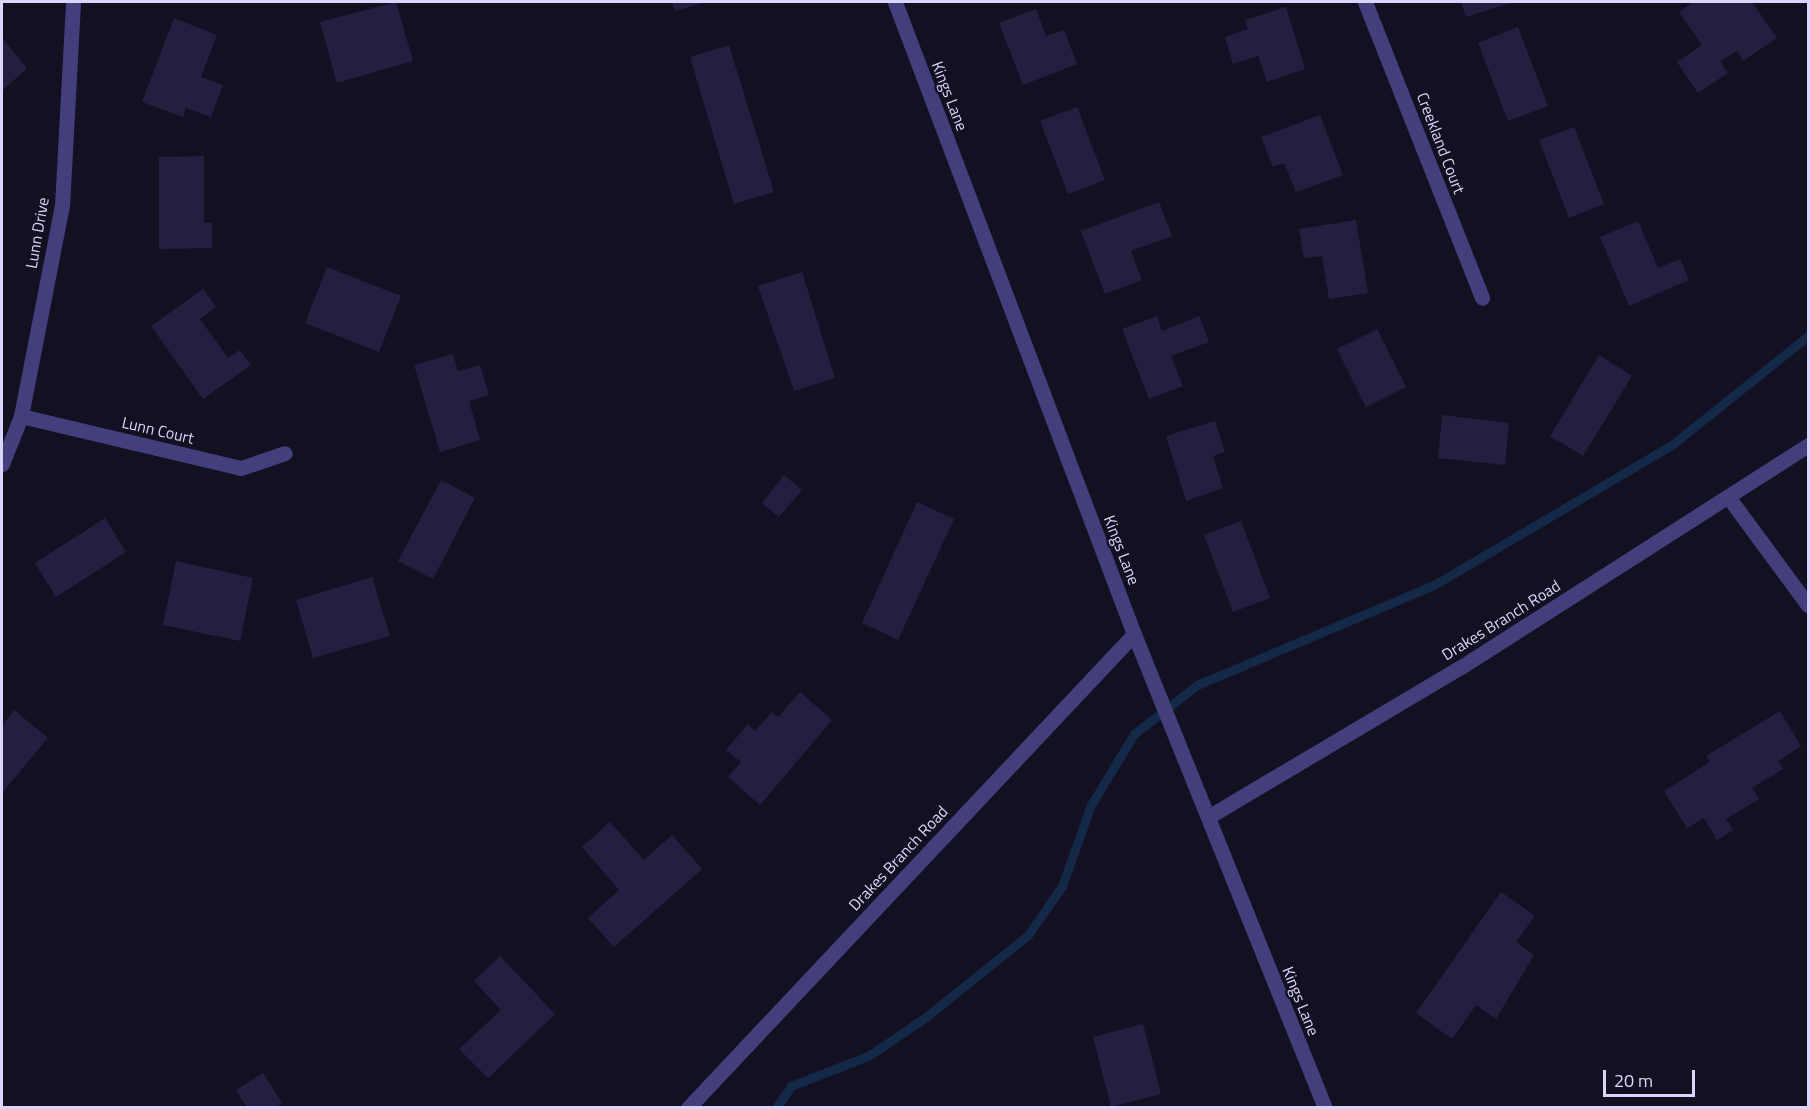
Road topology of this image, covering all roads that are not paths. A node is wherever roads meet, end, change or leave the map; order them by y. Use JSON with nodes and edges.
{"nodes":[{"id":1,"x":73,"y":2,"type":"edge"},
{"id":2,"x":895,"y":2,"type":"edge"},
{"id":3,"x":1365,"y":2,"type":"edge"},
{"id":4,"x":1482,"y":298,"type":"dead end"},
{"id":5,"x":21,"y":416,"type":"junction"},
{"id":6,"x":1809,"y":445,"type":"edge"},
{"id":7,"x":285,"y":453,"type":"dead end"},
{"id":8,"x":2,"y":464,"type":"edge"},
{"id":9,"x":1728,"y":498,"type":"junction"},
{"id":10,"x":1809,"y":605,"type":"edge"},
{"id":11,"x":1134,"y":634,"type":"junction"},
{"id":12,"x":1208,"y":817,"type":"junction"},
{"id":13,"x":688,"y":1107,"type":"edge"},
{"id":14,"x":1325,"y":1107,"type":"edge"}],
"edges":[{"from":1,"to":5,"type":"street","name":"Lunn Drive"},
{"from":2,"to":11,"type":"street","name":"Kings Lane"},
{"from":3,"to":4,"type":"street","name":"Creekland Court"},
{"from":5,"to":7,"type":"street","name":"Lunn Court"},
{"from":5,"to":8,"type":"street","name":"Lunn Drive"},
{"from":6,"to":9,"type":"street","name":"Drakes Branch Road"},
{"from":9,"to":10,"type":"street"},
{"from":9,"to":12,"type":"street","name":"Drakes Branch Road"},
{"from":11,"to":12,"type":"street","name":"Kings Lane"},
{"from":11,"to":13,"type":"street","name":"Drakes Branch Road"},
{"from":12,"to":14,"type":"street","name":"Kings Lane"}]}
